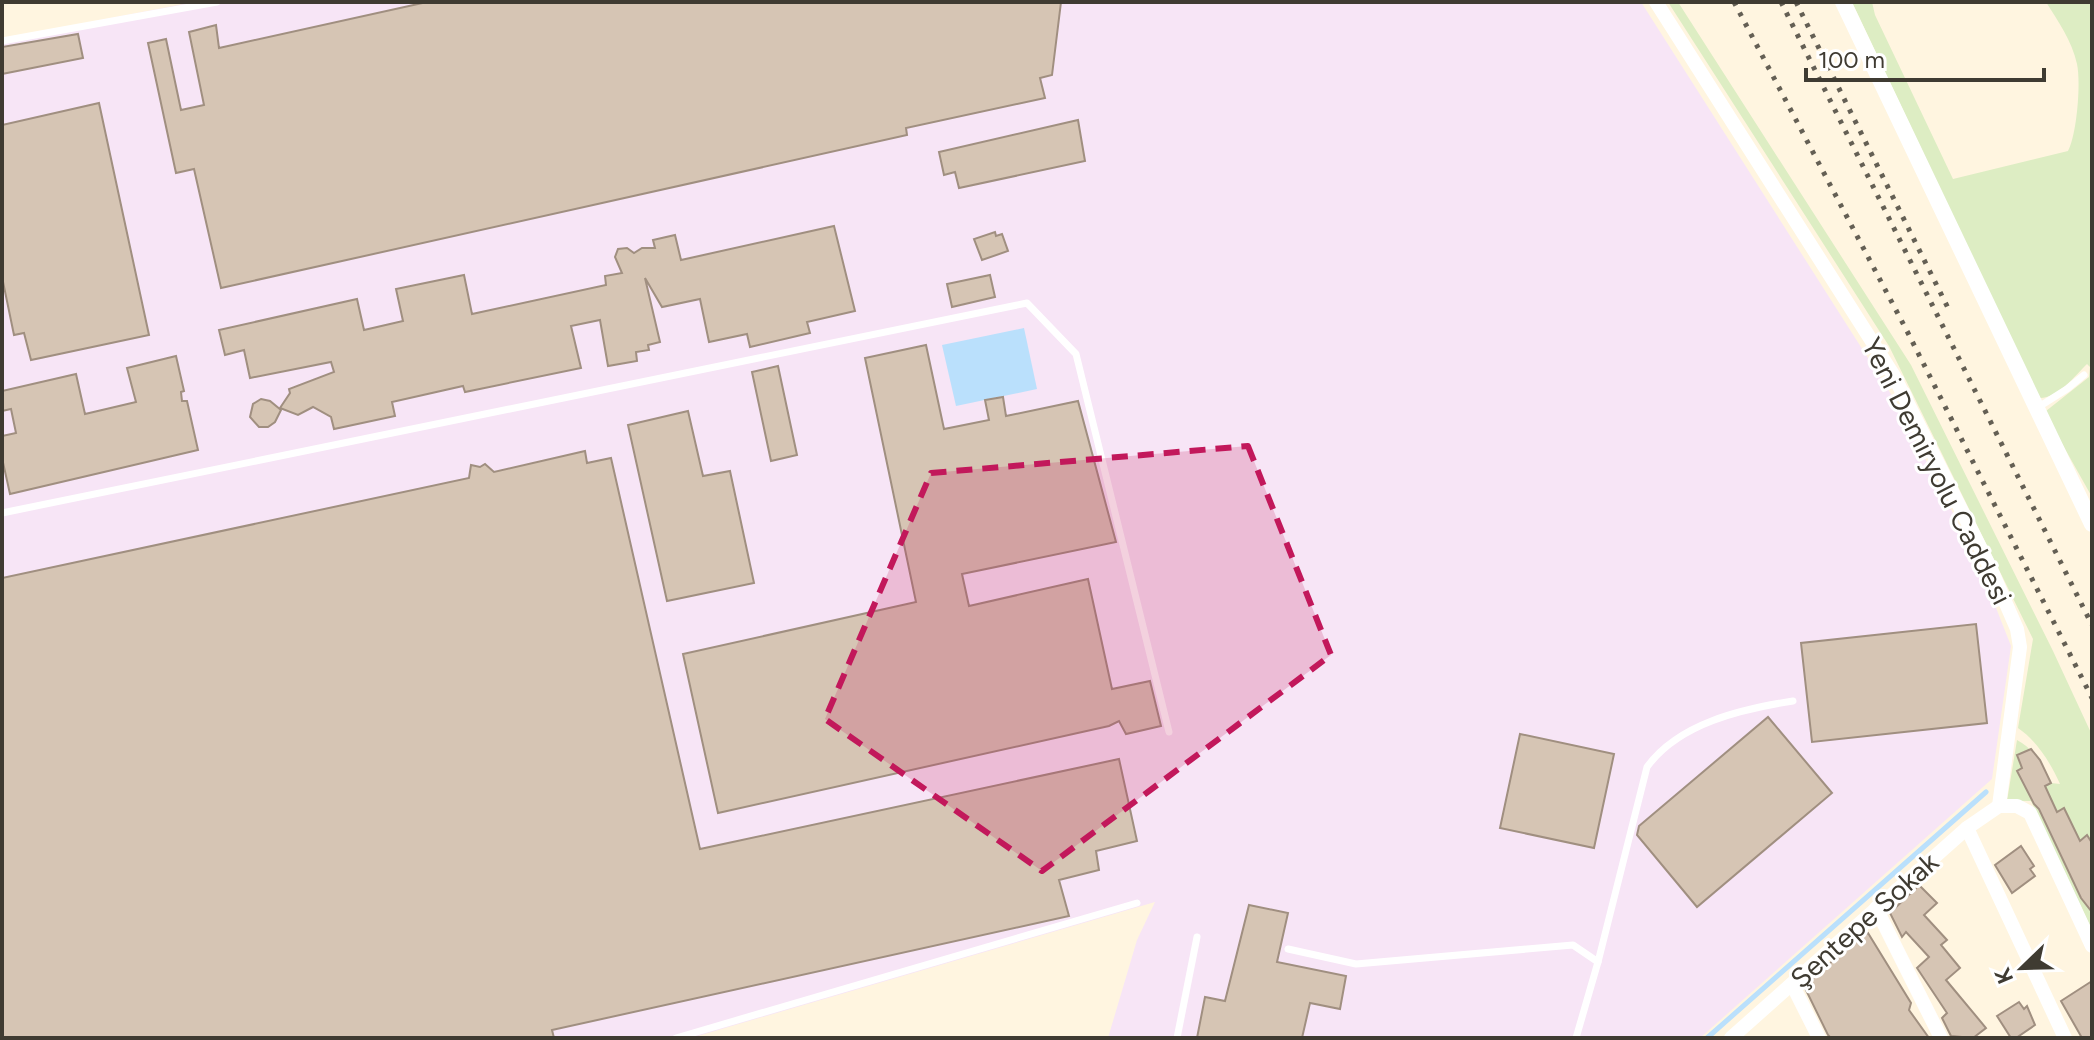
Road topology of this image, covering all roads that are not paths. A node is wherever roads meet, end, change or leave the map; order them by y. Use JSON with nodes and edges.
{"nodes":[{"id":1,"x":217,"y":2,"type":"edge"},
{"id":2,"x":1656,"y":2,"type":"edge"},
{"id":3,"x":1843,"y":2,"type":"edge"},
{"id":4,"x":2,"y":41,"type":"edge"},
{"id":5,"x":2084,"y":375,"type":"dead end"},
{"id":6,"x":2035,"y":409,"type":"junction"},
{"id":7,"x":2,"y":513,"type":"edge"},
{"id":8,"x":2092,"y":524,"type":"edge"},
{"id":9,"x":1793,"y":701,"type":"dead end"},
{"id":10,"x":1169,"y":732,"type":"dead end"},
{"id":11,"x":1999,"y":806,"type":"junction"},
{"id":12,"x":1967,"y":828,"type":"junction"},
{"id":13,"x":1137,"y":903,"type":"dead end"},
{"id":14,"x":1876,"y":908,"type":"junction"},
{"id":15,"x":1197,"y":937,"type":"dead end"},
{"id":16,"x":2092,"y":946,"type":"edge"},
{"id":17,"x":1288,"y":949,"type":"dead end"},
{"id":18,"x":1598,"y":962,"type":"junction"},
{"id":19,"x":1792,"y":984,"type":"junction"},
{"id":20,"x":676,"y":1038,"type":"edge"},
{"id":21,"x":1177,"y":1038,"type":"edge"},
{"id":22,"x":1576,"y":1038,"type":"edge"},
{"id":23,"x":1731,"y":1038,"type":"edge"},
{"id":24,"x":1819,"y":1038,"type":"edge"},
{"id":25,"x":1941,"y":1038,"type":"edge"},
{"id":26,"x":2065,"y":1038,"type":"edge"}],
"edges":[{"from":1,"to":4,"type":"lane"},
{"from":2,"to":11,"type":"street","name":"Yeni Demiryolu Caddesi"},
{"from":3,"to":6,"type":"street"},
{"from":5,"to":6,"type":"lane"},
{"from":6,"to":8,"type":"street"},
{"from":7,"to":10,"type":"lane"},
{"from":9,"to":18,"type":"lane"},
{"from":11,"to":12,"type":"street","name":"Şentepe Sokak"},
{"from":11,"to":16,"type":"street"},
{"from":12,"to":14,"type":"street","name":"Şentepe Sokak"},
{"from":12,"to":26,"type":"street"},
{"from":13,"to":20,"type":"lane"},
{"from":14,"to":19,"type":"street","name":"Şentepe Sokak"},
{"from":14,"to":25,"type":"street"},
{"from":15,"to":21,"type":"lane"},
{"from":17,"to":18,"type":"lane"},
{"from":18,"to":22,"type":"lane"},
{"from":19,"to":23,"type":"street","name":"Şentepe Sokak"},
{"from":19,"to":24,"type":"street"}]}
